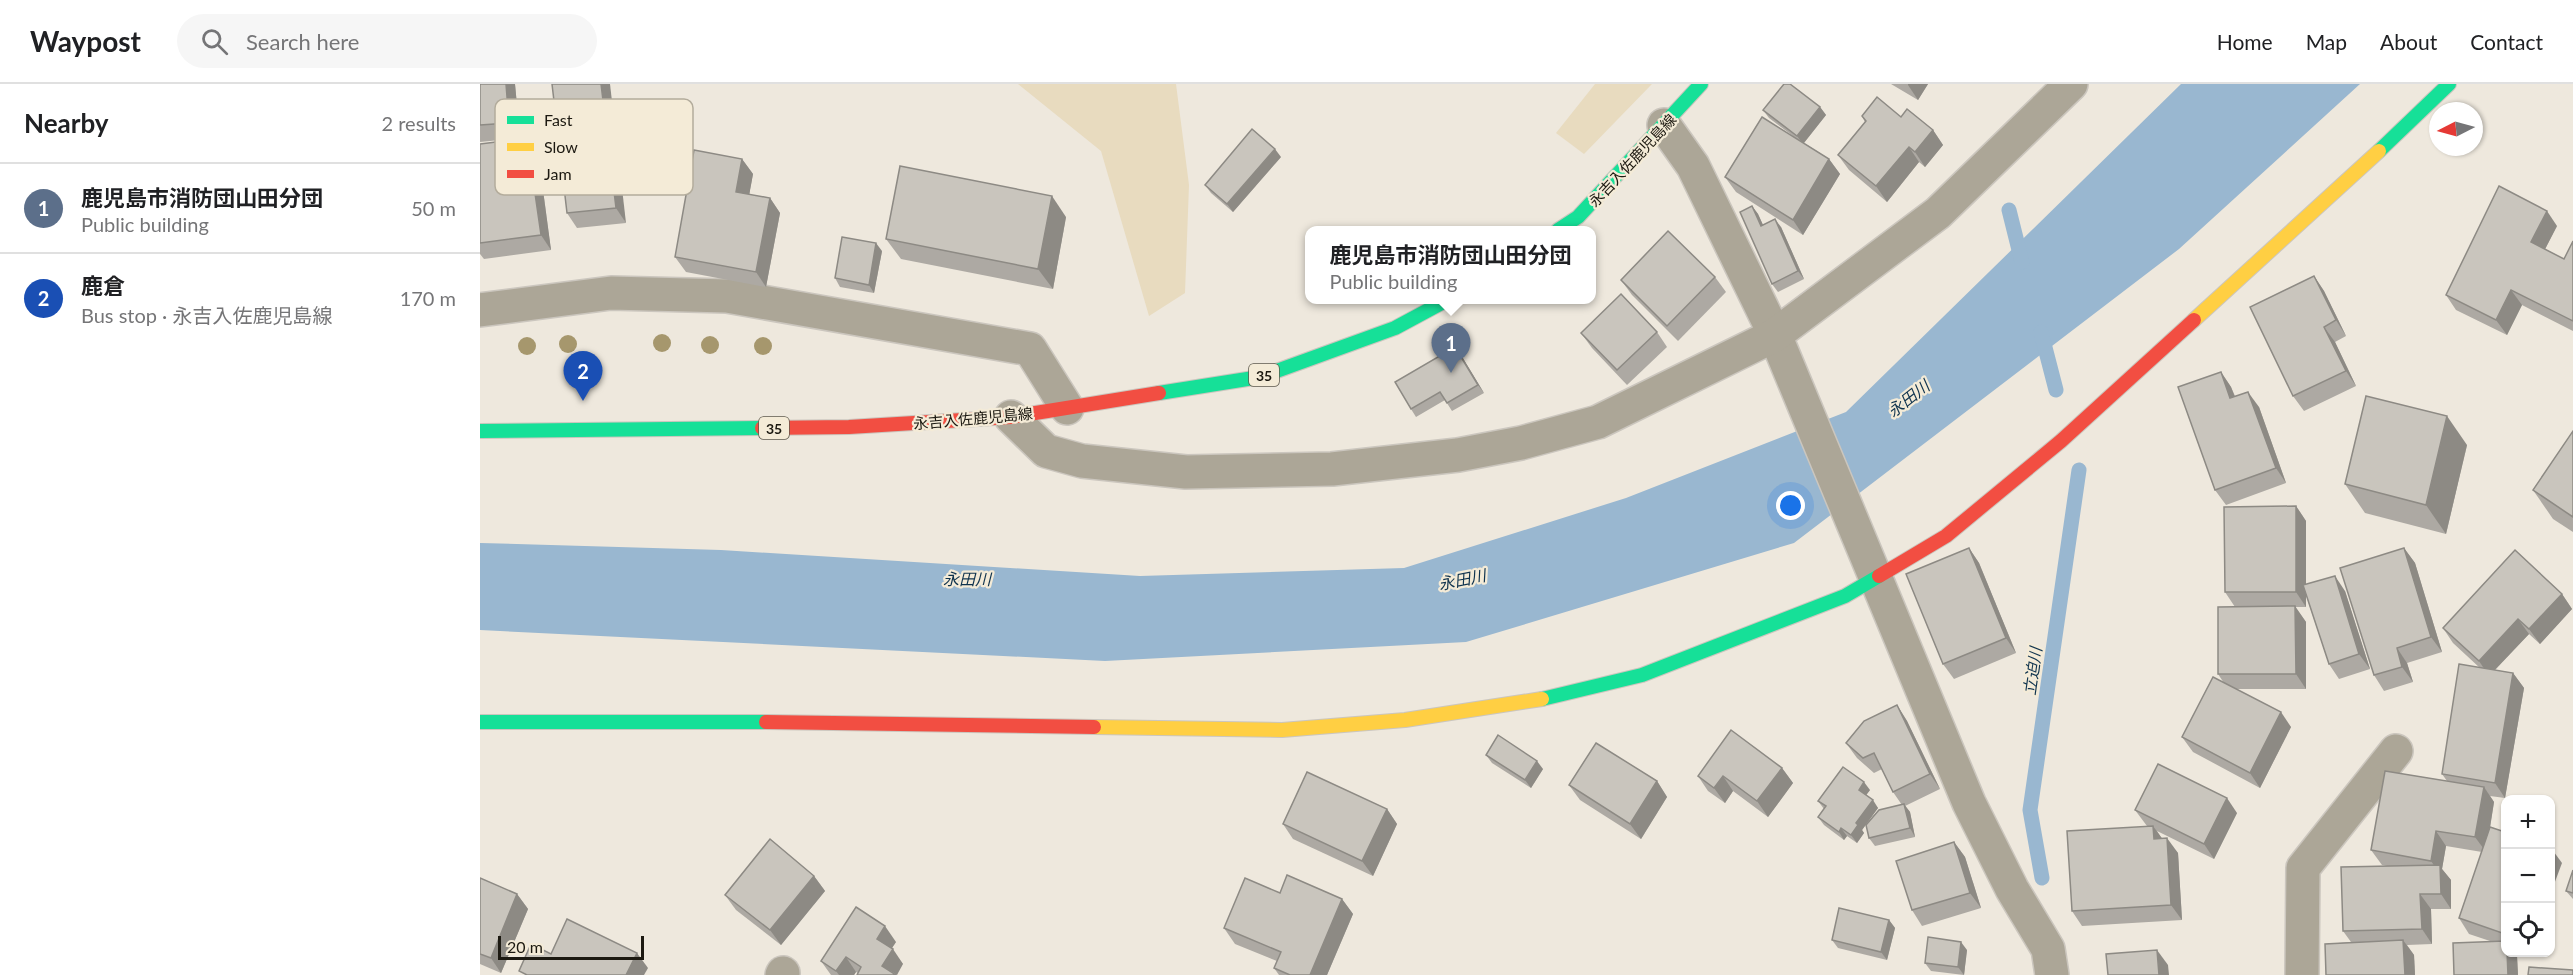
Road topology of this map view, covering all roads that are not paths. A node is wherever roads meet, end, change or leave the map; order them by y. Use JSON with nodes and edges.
{"nodes":[{"id":1,"x":1701,"y":84,"type":"edge"},
{"id":2,"x":2071,"y":84,"type":"edge"},
{"id":3,"x":2449,"y":84,"type":"edge"},
{"id":4,"x":1664,"y":125,"type":"junction"},
{"id":5,"x":1565,"y":226,"type":"edge"},
{"id":6,"x":1440,"y":304,"type":"edge"},
{"id":7,"x":480,"y":310,"type":"edge"},
{"id":8,"x":1775,"y":335,"type":"junction"},
{"id":9,"x":1067,"y":408,"type":"junction"},
{"id":10,"x":1011,"y":417,"type":"junction"},
{"id":11,"x":480,"y":431,"type":"edge"},
{"id":12,"x":1876,"y":576,"type":"junction"},
{"id":13,"x":480,"y":722,"type":"edge"},
{"id":14,"x":2396,"y":751,"type":"dead end"},
{"id":15,"x":2052,"y":975,"type":"edge"},
{"id":16,"x":2302,"y":975,"type":"edge"}],
"edges":[{"from":1,"to":4,"type":"street","name":"永吉入佐鹿児島線"},
{"from":2,"to":8,"type":"street"},
{"from":3,"to":12,"type":"street"},
{"from":4,"to":5,"type":"street","name":"永吉入佐鹿児島線"},
{"from":4,"to":8,"type":"street"},
{"from":6,"to":9,"type":"street","name":"永吉入佐鹿児島線","number":"35"},
{"from":7,"to":9,"type":"street"},
{"from":8,"to":10,"type":"street"},
{"from":8,"to":12,"type":"street"},
{"from":9,"to":10,"type":"street","name":"永吉入佐鹿児島線","number":"35"},
{"from":10,"to":11,"type":"street","name":"永吉入佐鹿児島線","number":"35"},
{"from":12,"to":13,"type":"street"},
{"from":12,"to":15,"type":"street"},
{"from":14,"to":16,"type":"street"}]}
